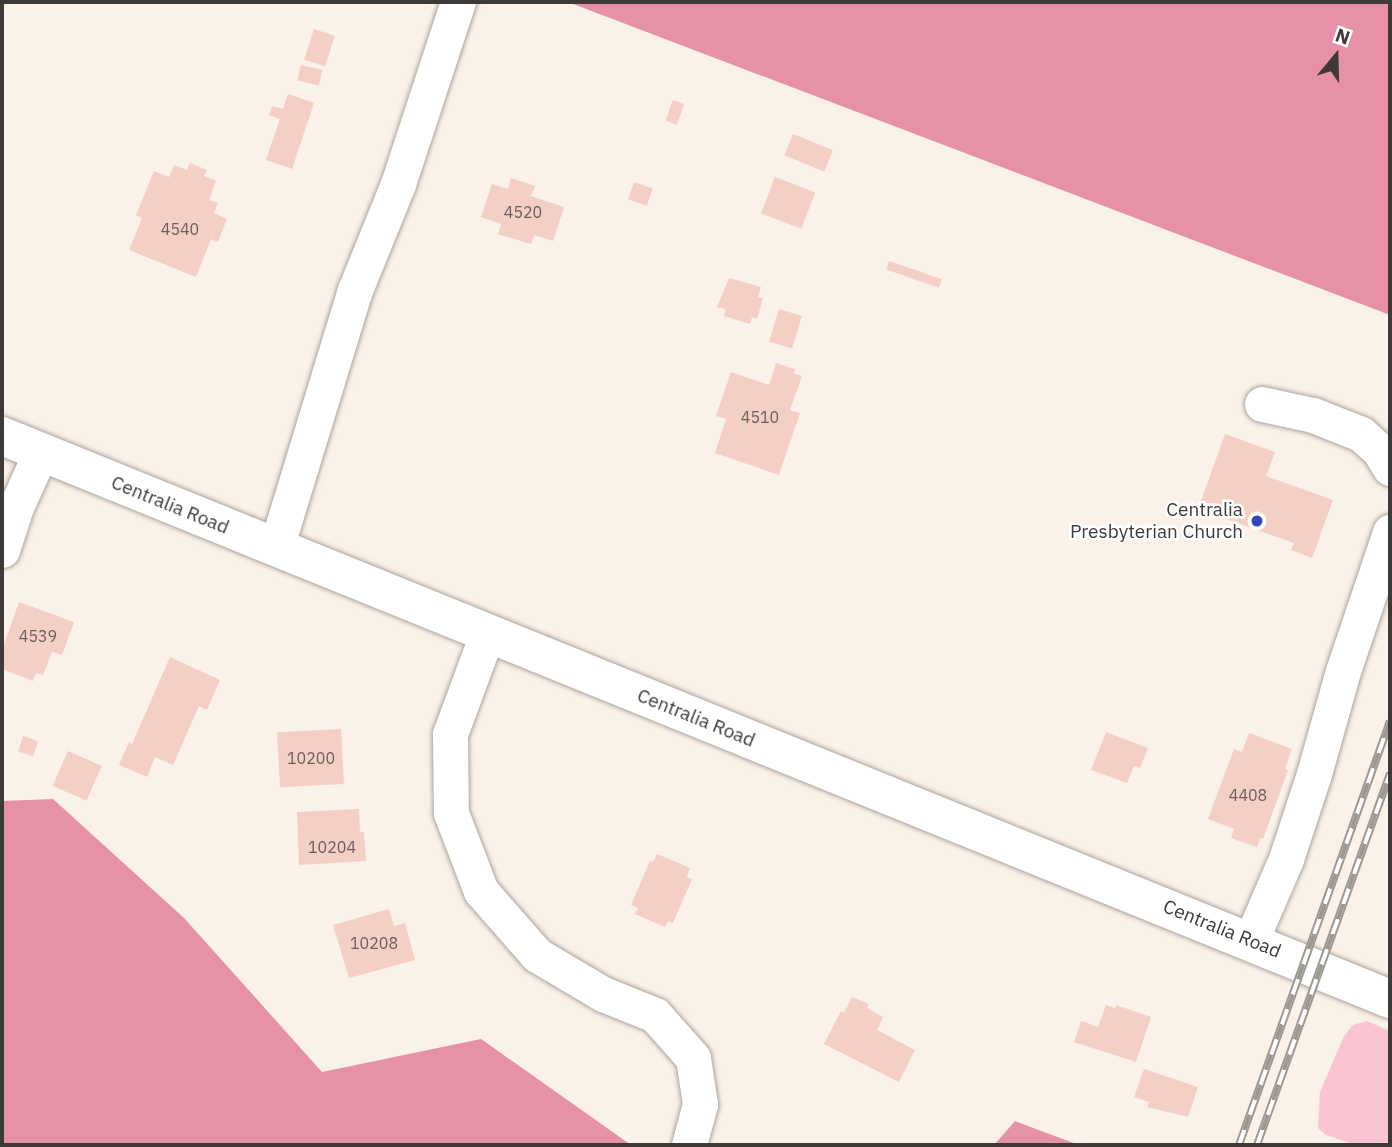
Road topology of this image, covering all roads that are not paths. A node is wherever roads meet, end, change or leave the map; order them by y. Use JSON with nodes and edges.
{"nodes":[{"id":1,"x":458,"y":2,"type":"edge"},
{"id":2,"x":1262,"y":404,"type":"dead end"},
{"id":3,"x":2,"y":436,"type":"edge"},
{"id":4,"x":41,"y":452,"type":"junction"},
{"id":5,"x":1390,"y":468,"type":"edge"},
{"id":6,"x":1390,"y":532,"type":"edge"},
{"id":7,"x":276,"y":548,"type":"junction"},
{"id":8,"x":2,"y":550,"type":"edge"},
{"id":9,"x":487,"y":634,"type":"junction"},
{"id":10,"x":1251,"y":940,"type":"junction"},
{"id":11,"x":1390,"y":999,"type":"edge"},
{"id":12,"x":689,"y":1145,"type":"edge"}],
"edges":[{"from":1,"to":7,"type":"street"},
{"from":2,"to":5,"type":"street"},
{"from":3,"to":4,"type":"main road","name":"Centralia Road"},
{"from":4,"to":7,"type":"main road","name":"Centralia Road"},
{"from":4,"to":8,"type":"street"},
{"from":6,"to":10,"type":"street"},
{"from":7,"to":9,"type":"main road","name":"Centralia Road"},
{"from":9,"to":10,"type":"main road","name":"Centralia Road"},
{"from":9,"to":12,"type":"street"},
{"from":10,"to":11,"type":"main road","name":"Centralia Road"}]}
